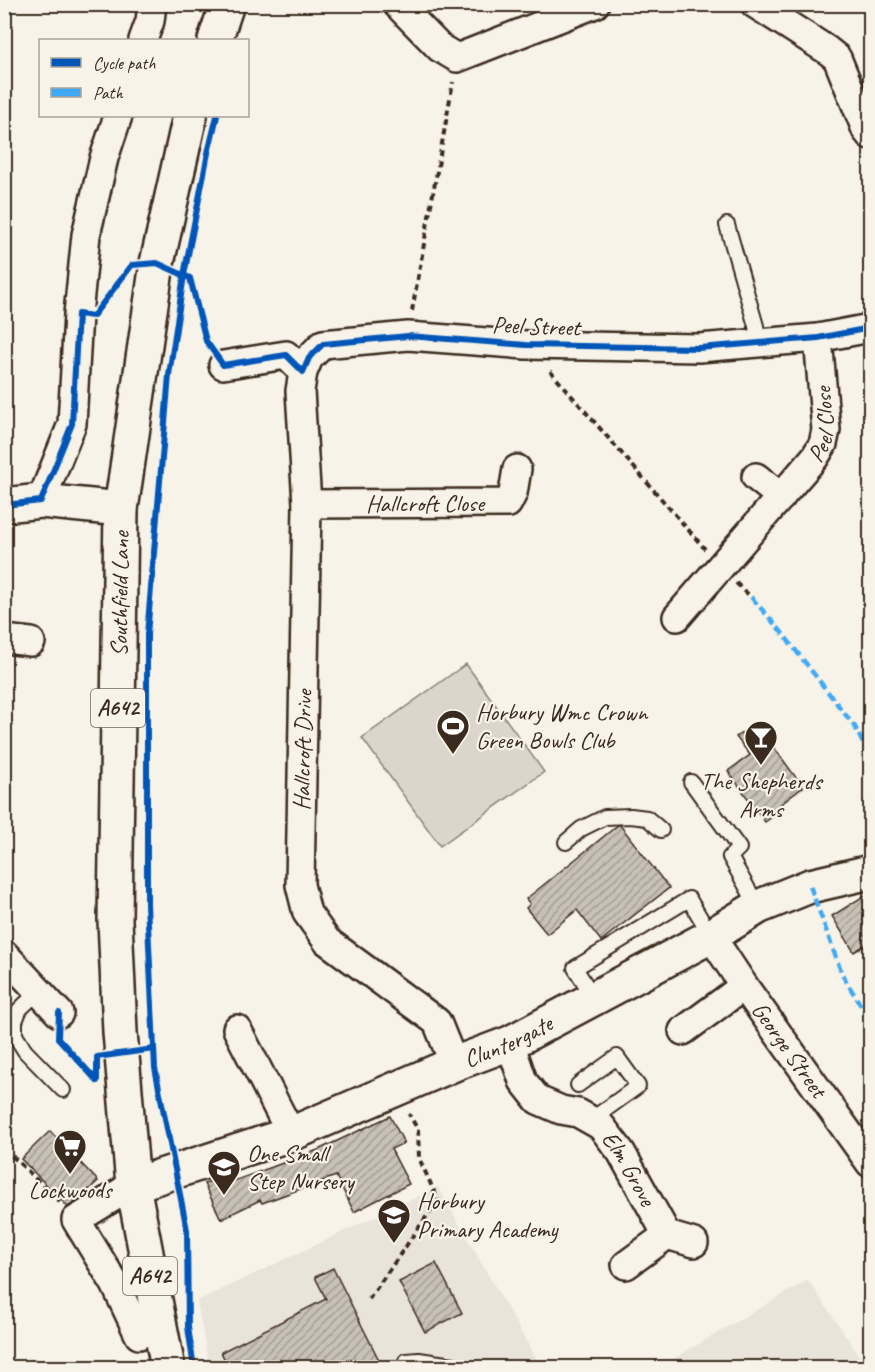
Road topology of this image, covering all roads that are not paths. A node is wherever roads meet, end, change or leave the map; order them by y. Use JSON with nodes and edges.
{"nodes":[{"id":1,"x":152,"y":4,"type":"edge"},
{"id":2,"x":227,"y":4,"type":"edge"},
{"id":3,"x":396,"y":4,"type":"edge"},
{"id":4,"x":595,"y":4,"type":"edge"},
{"id":5,"x":755,"y":4,"type":"edge"},
{"id":6,"x":143,"y":39,"type":"edge"},
{"id":7,"x":215,"y":39,"type":"edge"},
{"id":8,"x":118,"y":117,"type":"edge"},
{"id":9,"x":190,"y":117,"type":"edge"},
{"id":10,"x":870,"y":135,"type":"edge"},
{"id":11,"x":727,"y":225,"type":"dead end"},
{"id":12,"x":870,"y":328,"type":"edge"},
{"id":13,"x":818,"y":338,"type":"junction"},
{"id":14,"x":759,"y":344,"type":"junction"},
{"id":15,"x":224,"y":365,"type":"dead end"},
{"id":16,"x":303,"y":372,"type":"junction"},
{"id":17,"x":517,"y":469,"type":"dead end"},
{"id":18,"x":756,"y":477,"type":"dead end"},
{"id":19,"x":781,"y":497,"type":"junction"},
{"id":20,"x":41,"y":501,"type":"junction"},
{"id":21,"x":307,"y":504,"type":"junction"},
{"id":22,"x":4,"y":505,"type":"edge"},
{"id":23,"x":121,"y":509,"type":"junction"},
{"id":24,"x":677,"y":617,"type":"dead end"},
{"id":25,"x":4,"y":639,"type":"edge"},
{"id":26,"x":31,"y":642,"type":"dead end"},
{"id":27,"x":691,"y":782,"type":"dead end"},
{"id":28,"x":661,"y":830,"type":"dead end"},
{"id":29,"x":566,"y":842,"type":"dead end"},
{"id":30,"x":870,"y":872,"type":"edge"},
{"id":31,"x":758,"y":907,"type":"junction"},
{"id":32,"x":711,"y":936,"type":"junction"},
{"id":33,"x":4,"y":954,"type":"edge"},
{"id":34,"x":744,"y":986,"type":"junction"},
{"id":35,"x":39,"y":991,"type":"junction"},
{"id":36,"x":594,"y":998,"type":"junction"},
{"id":37,"x":59,"y":1013,"type":"dead end"},
{"id":38,"x":237,"y":1029,"type":"dead end"},
{"id":39,"x":683,"y":1031,"type":"dead end"},
{"id":40,"x":510,"y":1042,"type":"junction"},
{"id":41,"x":454,"y":1064,"type":"junction"},
{"id":42,"x":578,"y":1084,"type":"dead end"},
{"id":43,"x":63,"y":1090,"type":"dead end"},
{"id":44,"x":591,"y":1120,"type":"junction"},
{"id":45,"x":291,"y":1134,"type":"junction"},
{"id":46,"x":870,"y":1163,"type":"edge"},
{"id":47,"x":133,"y":1185,"type":"junction"},
{"id":48,"x":667,"y":1235,"type":"junction"},
{"id":49,"x":694,"y":1243,"type":"dead end"},
{"id":50,"x":626,"y":1265,"type":"dead end"},
{"id":51,"x":138,"y":1335,"type":"dead end"},
{"id":52,"x":406,"y":1361,"type":"dead end"},
{"id":53,"x":168,"y":1368,"type":"edge"},
{"id":54,"x":457,"y":1368,"type":"edge"}],
"edges":[{"from":1,"to":6,"type":"street"},
{"from":2,"to":7,"type":"main road"},
{"from":3,"to":4,"type":"street"},
{"from":5,"to":10,"type":"street"},
{"from":8,"to":20,"type":"street"},
{"from":9,"to":23,"type":"main road","name":"Southfield Lane","number":"A642"},
{"from":11,"to":14,"type":"lane"},
{"from":12,"to":13,"type":"street","name":"Peel Street"},
{"from":13,"to":14,"type":"street","name":"Peel Street"},
{"from":13,"to":19,"type":"street","name":"Peel Close"},
{"from":14,"to":16,"type":"street","name":"Peel Street"},
{"from":15,"to":16,"type":"street"},
{"from":16,"to":21,"type":"street","name":"Hallcroft Drive"},
{"from":17,"to":21,"type":"street","name":"Hallcroft Close"},
{"from":18,"to":19,"type":"street"},
{"from":19,"to":24,"type":"street","name":"Peel Close"},
{"from":20,"to":22,"type":"main road"},
{"from":20,"to":23,"type":"main road"},
{"from":21,"to":41,"type":"street","name":"Hallcroft Drive"},
{"from":23,"to":47,"type":"main road","name":"Southfield Lane","number":"A642"},
{"from":25,"to":26,"type":"street"},
{"from":27,"to":31,"type":"lane"},
{"from":28,"to":29,"type":"lane"},
{"from":30,"to":31,"type":"main road","name":"Cluntergate"},
{"from":31,"to":32,"type":"main road","name":"Cluntergate"},
{"from":32,"to":34,"type":"street","name":"George Street"},
{"from":32,"to":36,"type":"main road","name":"Cluntergate"},
{"from":32,"to":36,"type":"lane"},
{"from":33,"to":35,"type":"street"},
{"from":34,"to":39,"type":"street"},
{"from":34,"to":46,"type":"street","name":"George Street"},
{"from":35,"to":37,"type":"street"},
{"from":35,"to":43,"type":"lane"},
{"from":36,"to":40,"type":"main road","name":"Cluntergate"},
{"from":38,"to":45,"type":"street"},
{"from":40,"to":41,"type":"main road","name":"Cluntergate"},
{"from":40,"to":44,"type":"street","name":"Elm Grove"},
{"from":41,"to":45,"type":"main road","name":"Cluntergate"},
{"from":42,"to":44,"type":"lane"},
{"from":44,"to":48,"type":"street","name":"Elm Grove"},
{"from":45,"to":47,"type":"main road","name":"Cluntergate"},
{"from":47,"to":51,"type":"street"},
{"from":47,"to":53,"type":"main road","number":"A642"},
{"from":48,"to":49,"type":"street","name":"Elm Grove"},
{"from":48,"to":50,"type":"street","name":"Elm Grove"},
{"from":52,"to":54,"type":"lane"}]}
